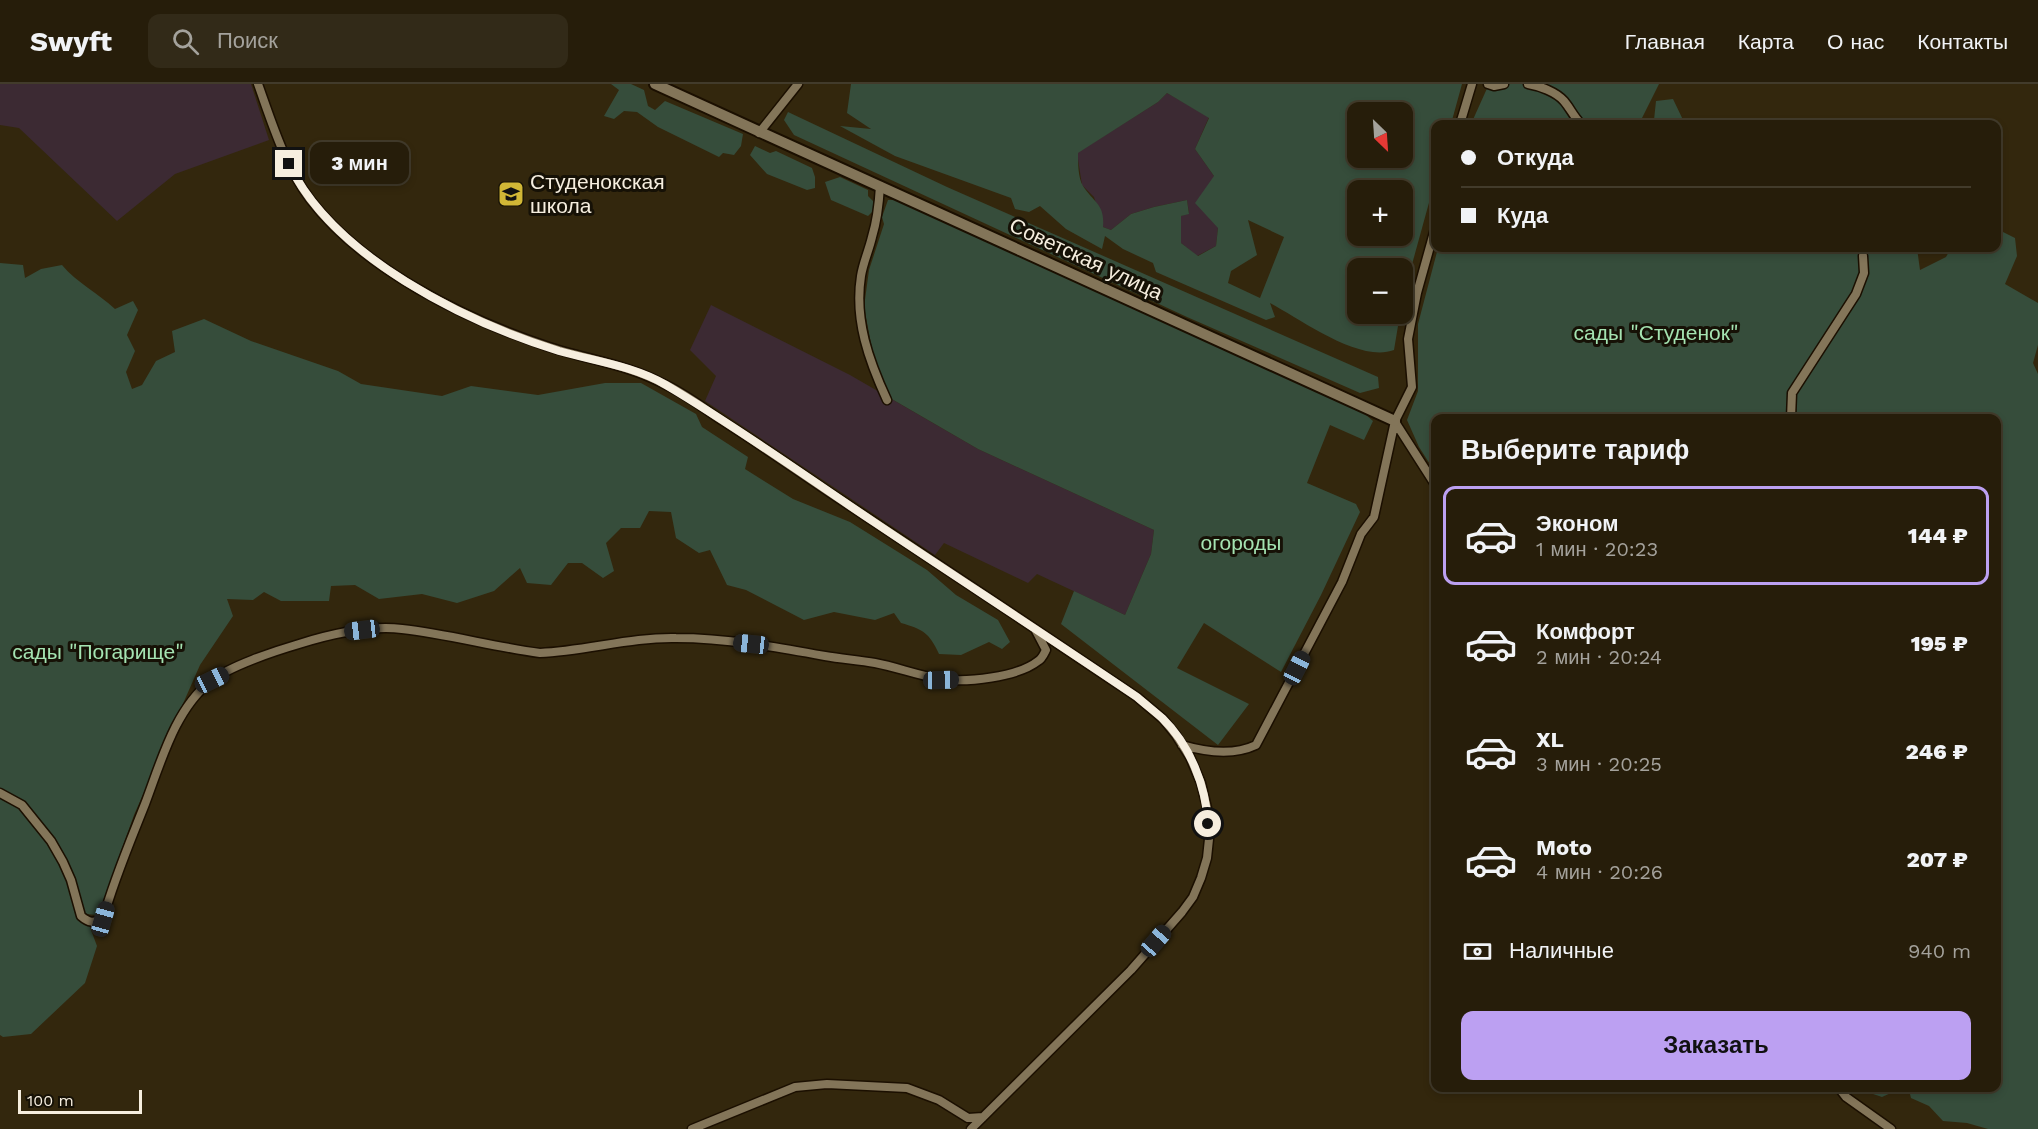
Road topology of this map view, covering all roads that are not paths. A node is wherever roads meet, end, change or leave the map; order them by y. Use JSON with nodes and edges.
{"nodes":[{"id":1,"x":258,"y":84,"type":"edge"},
{"id":2,"x":655,"y":84,"type":"edge"},
{"id":3,"x":798,"y":84,"type":"edge"},
{"id":4,"x":1472,"y":84,"type":"edge"},
{"id":5,"x":1488,"y":84,"type":"edge"},
{"id":6,"x":1504,"y":84,"type":"edge"},
{"id":7,"x":1528,"y":84,"type":"edge"},
{"id":8,"x":1571,"y":113,"type":"junction"},
{"id":9,"x":1461,"y":120,"type":"edge"},
{"id":10,"x":1570,"y":120,"type":"edge"},
{"id":11,"x":1577,"y":120,"type":"edge"},
{"id":12,"x":759,"y":132,"type":"junction"},
{"id":13,"x":880,"y":186,"type":"junction"},
{"id":14,"x":1431,"y":243,"type":"edge"},
{"id":15,"x":1863,"y":256,"type":"dead end"},
{"id":16,"x":887,"y":400,"type":"dead end"},
{"id":17,"x":1791,"y":414,"type":"edge"},
{"id":18,"x":1395,"y":421,"type":"junction"},
{"id":19,"x":1431,"y":478,"type":"edge"},
{"id":20,"x":1034,"y":628,"type":"junction"},
{"id":21,"x":1182,"y":745,"type":"junction"},
{"id":22,"x":0,"y":793,"type":"edge"},
{"id":23,"x":1842,"y":1092,"type":"edge"},
{"id":24,"x":983,"y":1117,"type":"junction"},
{"id":25,"x":692,"y":1129,"type":"edge"},
{"id":26,"x":971,"y":1129,"type":"edge"},
{"id":27,"x":1891,"y":1129,"type":"edge"}],
"edges":[{"from":1,"to":20,"type":"street"},
{"from":2,"to":12,"type":"street","name":"Советская улица"},
{"from":3,"to":12,"type":"street"},
{"from":4,"to":9,"type":"street"},
{"from":5,"to":6,"type":"street"},
{"from":7,"to":8,"type":"street"},
{"from":8,"to":10,"type":"street"},
{"from":8,"to":11,"type":"street"},
{"from":12,"to":13,"type":"street","name":"Советская улица"},
{"from":13,"to":16,"type":"street"},
{"from":13,"to":18,"type":"street","name":"Советская улица"},
{"from":14,"to":18,"type":"street"},
{"from":15,"to":17,"type":"street"},
{"from":18,"to":19,"type":"street"},
{"from":18,"to":21,"type":"street"},
{"from":20,"to":21,"type":"street"},
{"from":20,"to":22,"type":"street"},
{"from":21,"to":24,"type":"street"},
{"from":23,"to":27,"type":"street"},
{"from":24,"to":25,"type":"street"},
{"from":24,"to":26,"type":"street"}]}
